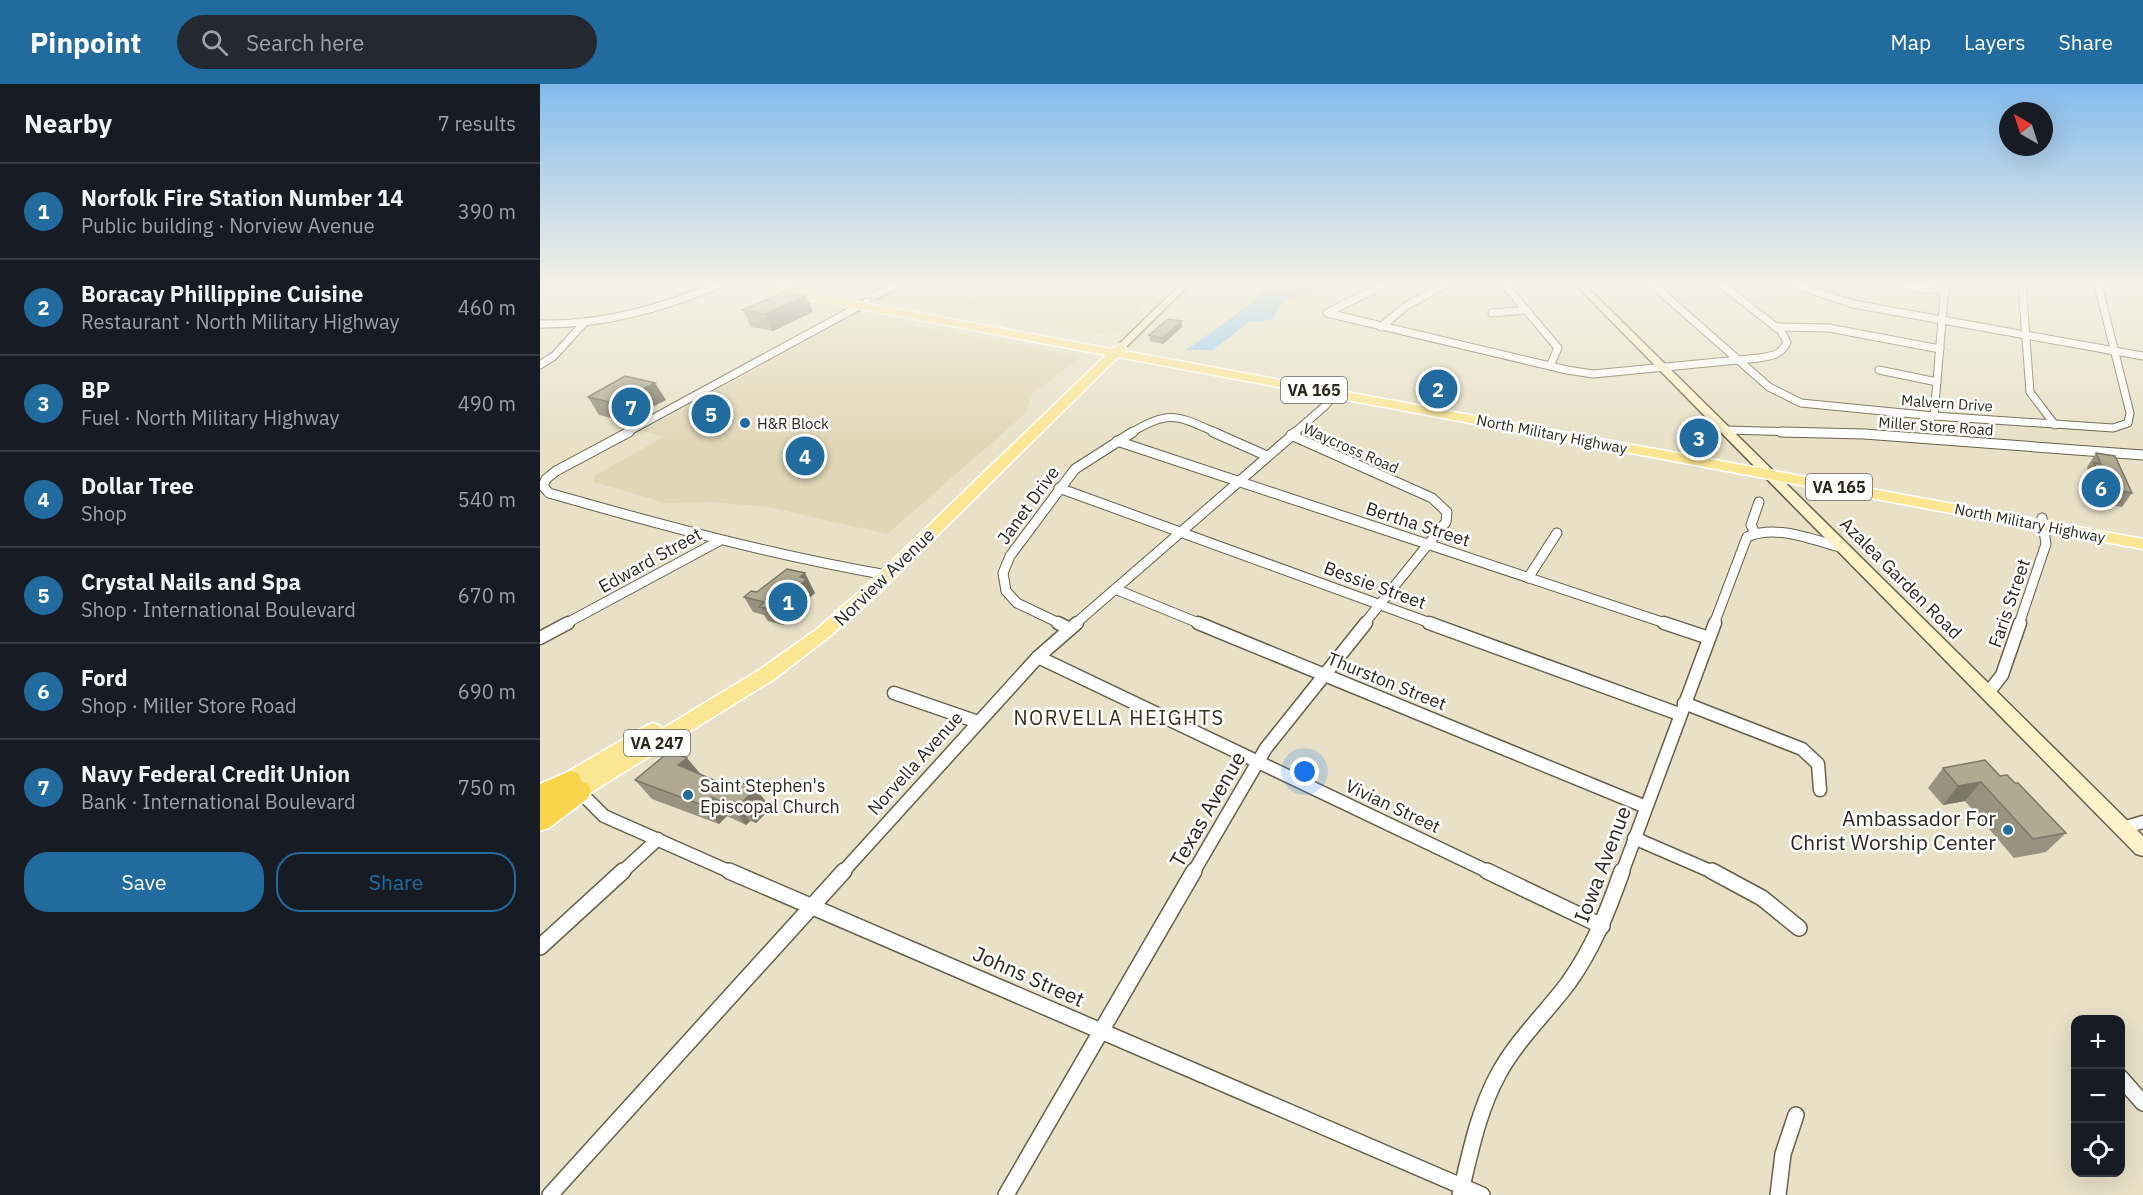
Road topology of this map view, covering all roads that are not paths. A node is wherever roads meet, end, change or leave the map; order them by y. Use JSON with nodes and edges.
{"nodes":[{"id":1,"x":571,"y":337,"type":"edge"},
{"id":2,"x":802,"y":337,"type":"edge"},
{"id":3,"x":1047,"y":337,"type":"edge"},
{"id":4,"x":1125,"y":337,"type":"edge"},
{"id":5,"x":1127,"y":337,"type":"edge"},
{"id":6,"x":1424,"y":337,"type":"edge"},
{"id":7,"x":1549,"y":337,"type":"edge"},
{"id":8,"x":1631,"y":337,"type":"edge"},
{"id":9,"x":1712,"y":337,"type":"edge"},
{"id":10,"x":1785,"y":337,"type":"edge"},
{"id":11,"x":1873,"y":337,"type":"edge"},
{"id":12,"x":1941,"y":337,"type":"edge"},
{"id":13,"x":2025,"y":337,"type":"edge"},
{"id":14,"x":2035,"y":337,"type":"edge"},
{"id":15,"x":2111,"y":337,"type":"edge"},
{"id":16,"x":1112,"y":350,"type":"junction"},
{"id":17,"x":1940,"y":350,"type":"junction"},
{"id":18,"x":2115,"y":351,"type":"junction"},
{"id":19,"x":2143,"y":356,"type":"edge"},
{"id":20,"x":1739,"y":360,"type":"junction"},
{"id":21,"x":540,"y":364,"type":"edge"},
{"id":22,"x":1550,"y":366,"type":"junction"},
{"id":23,"x":1662,"y":368,"type":"junction"},
{"id":24,"x":1879,"y":370,"type":"dead end"},
{"id":25,"x":1937,"y":382,"type":"junction"},
{"id":26,"x":1338,"y":392,"type":"junction"},
{"id":27,"x":1934,"y":416,"type":"junction"},
{"id":28,"x":2055,"y":424,"type":"junction"},
{"id":29,"x":1726,"y":430,"type":"junction"},
{"id":30,"x":1291,"y":435,"type":"junction"},
{"id":31,"x":1118,"y":441,"type":"junction"},
{"id":32,"x":2143,"y":455,"type":"edge"},
{"id":33,"x":1267,"y":456,"type":"junction"},
{"id":34,"x":1758,"y":464,"type":"junction"},
{"id":35,"x":1770,"y":475,"type":"junction"},
{"id":36,"x":1238,"y":481,"type":"junction"},
{"id":37,"x":1401,"y":485,"type":"joint"},
{"id":38,"x":1059,"y":488,"type":"junction"},
{"id":39,"x":1759,"y":502,"type":"dead end"},
{"id":40,"x":2043,"y":522,"type":"junction"},
{"id":41,"x":1180,"y":532,"type":"junction"},
{"id":42,"x":1557,"y":533,"type":"dead end"},
{"id":43,"x":1755,"y":533,"type":"junction"},
{"id":44,"x":2143,"y":537,"type":"edge"},
{"id":45,"x":719,"y":541,"type":"junction"},
{"id":46,"x":1426,"y":544,"type":"junction"},
{"id":47,"x":2143,"y":544,"type":"edge"},
{"id":48,"x":1843,"y":548,"type":"junction"},
{"id":49,"x":880,"y":573,"type":"junction"},
{"id":50,"x":1528,"y":578,"type":"junction"},
{"id":51,"x":1115,"y":589,"type":"junction"},
{"id":52,"x":1378,"y":604,"type":"junction"},
{"id":53,"x":1070,"y":629,"type":"junction"},
{"id":54,"x":540,"y":638,"type":"edge"},
{"id":55,"x":1708,"y":638,"type":"junction"},
{"id":56,"x":1038,"y":657,"type":"junction"},
{"id":57,"x":1323,"y":674,"type":"junction"},
{"id":58,"x":894,"y":693,"type":"dead end"},
{"id":59,"x":1988,"y":693,"type":"junction"},
{"id":60,"x":1682,"y":709,"type":"junction"},
{"id":61,"x":978,"y":722,"type":"junction"},
{"id":62,"x":1257,"y":761,"type":"junction"},
{"id":63,"x":574,"y":786,"type":"junction"},
{"id":64,"x":1820,"y":790,"type":"dead end"},
{"id":65,"x":540,"y":797,"type":"edge"},
{"id":66,"x":1646,"y":807,"type":"junction"},
{"id":67,"x":540,"y":818,"type":"edge"},
{"id":68,"x":2143,"y":822,"type":"edge"},
{"id":69,"x":2123,"y":828,"type":"junction"},
{"id":70,"x":1634,"y":838,"type":"junction"},
{"id":71,"x":658,"y":839,"type":"junction"},
{"id":72,"x":2143,"y":848,"type":"edge"},
{"id":73,"x":813,"y":905,"type":"junction"},
{"id":74,"x":1602,"y":926,"type":"junction"},
{"id":75,"x":1799,"y":928,"type":"dead end"},
{"id":76,"x":540,"y":947,"type":"edge"},
{"id":77,"x":1101,"y":1031,"type":"junction"},
{"id":78,"x":2125,"y":1082,"type":"edge"},
{"id":79,"x":2143,"y":1103,"type":"edge"},
{"id":80,"x":1796,"y":1115,"type":"dead end"},
{"id":81,"x":1462,"y":1191,"type":"edge"},
{"id":82,"x":549,"y":1195,"type":"edge"},
{"id":83,"x":1006,"y":1195,"type":"edge"},
{"id":84,"x":1482,"y":1195,"type":"edge"},
{"id":85,"x":1778,"y":1195,"type":"edge"}],
"edges":[{"from":1,"to":21,"type":"street"},
{"from":2,"to":45,"type":"street"},
{"from":3,"to":16,"type":"main road","name":"North Military Highway","number":"VA 165"},
{"from":4,"to":16,"type":"main road","name":"Norview Avenue"},
{"from":5,"to":16,"type":"main road","name":"Norview Avenue"},
{"from":6,"to":22,"type":"street"},
{"from":7,"to":22,"type":"street"},
{"from":8,"to":23,"type":"main road","name":"Azalea Garden Road"},
{"from":9,"to":20,"type":"street","name":"Malvern Drive"},
{"from":10,"to":20,"type":"street"},
{"from":11,"to":17,"type":"street"},
{"from":12,"to":17,"type":"street"},
{"from":13,"to":28,"type":"street"},
{"from":14,"to":18,"type":"street"},
{"from":15,"to":18,"type":"street"},
{"from":16,"to":26,"type":"main road","name":"North Military Highway","number":"VA 165"},
{"from":16,"to":49,"type":"main road","name":"Norview Avenue","number":"VA 247"},
{"from":17,"to":25,"type":"street"},
{"from":18,"to":19,"type":"street"},
{"from":18,"to":28,"type":"street","name":"Malvern Drive"},
{"from":20,"to":23,"type":"street"},
{"from":20,"to":27,"type":"street","name":"Malvern Drive"},
{"from":22,"to":23,"type":"street"},
{"from":23,"to":29,"type":"main road","name":"Azalea Garden Road"},
{"from":24,"to":25,"type":"street"},
{"from":25,"to":27,"type":"street"},
{"from":26,"to":30,"type":"street","name":"Norvella Avenue"},
{"from":26,"to":34,"type":"main road","name":"North Military Highway","number":"VA 165"},
{"from":26,"to":35,"type":"main road","name":"North Military Highway","number":"VA 165"},
{"from":27,"to":28,"type":"street","name":"Malvern Drive"},
{"from":29,"to":32,"type":"street","name":"Miller Store Road"},
{"from":29,"to":34,"type":"main road","name":"Azalea Garden Road"},
{"from":30,"to":33,"type":"street","name":"Norvella Avenue"},
{"from":30,"to":37,"type":"street","name":"Waycross Road"},
{"from":31,"to":33,"type":"street","name":"Janet Drive"},
{"from":31,"to":36,"type":"street","name":"Bertha Street"},
{"from":31,"to":38,"type":"street","name":"Janet Drive"},
{"from":33,"to":36,"type":"street","name":"Norvella Avenue"},
{"from":34,"to":35,"type":"main road","name":"Azalea Garden Road"},
{"from":34,"to":40,"type":"main road","name":"North Military Highway","number":"VA 165"},
{"from":35,"to":40,"type":"main road","name":"North Military Highway","number":"VA 165"},
{"from":35,"to":48,"type":"main road","name":"Azalea Garden Road"},
{"from":36,"to":41,"type":"street","name":"Norvella Avenue"},
{"from":36,"to":46,"type":"street","name":"Bertha Street"},
{"from":37,"to":46,"type":"street","name":"Texas Avenue"},
{"from":38,"to":41,"type":"street","name":"Bessie Street"},
{"from":38,"to":53,"type":"street","name":"Janet Drive"},
{"from":39,"to":43,"type":"street","name":"Iowa Avenue"},
{"from":40,"to":44,"type":"main road","name":"North Military Highway","number":"VA 165"},
{"from":40,"to":47,"type":"main road","name":"North Military Highway","number":"VA 165"},
{"from":40,"to":59,"type":"street","name":"Faris Street"},
{"from":41,"to":51,"type":"street","name":"Norvella Avenue"},
{"from":41,"to":52,"type":"street","name":"Bessie Street"},
{"from":42,"to":50,"type":"street"},
{"from":43,"to":48,"type":"street"},
{"from":43,"to":55,"type":"street","name":"Iowa Avenue"},
{"from":45,"to":49,"type":"street","name":"Edward Street"},
{"from":45,"to":54,"type":"street","name":"Edward Street"},
{"from":46,"to":50,"type":"street","name":"Bertha Street"},
{"from":46,"to":52,"type":"street","name":"Texas Avenue"},
{"from":48,"to":59,"type":"main road","name":"Azalea Garden Road"},
{"from":49,"to":63,"type":"main road","name":"Norview Avenue","number":"VA 247"},
{"from":50,"to":55,"type":"street","name":"Bertha Street"},
{"from":51,"to":53,"type":"street","name":"Norvella Avenue"},
{"from":51,"to":57,"type":"street","name":"Thurston Street"},
{"from":52,"to":57,"type":"street","name":"Texas Avenue"},
{"from":52,"to":60,"type":"street","name":"Bessie Street"},
{"from":53,"to":56,"type":"street","name":"Norvella Avenue"},
{"from":55,"to":60,"type":"street","name":"Iowa Avenue"},
{"from":56,"to":61,"type":"street","name":"Norvella Avenue"},
{"from":56,"to":62,"type":"street","name":"Vivian Street"},
{"from":57,"to":62,"type":"street","name":"Texas Avenue"},
{"from":57,"to":66,"type":"street","name":"Thurston Street"},
{"from":58,"to":61,"type":"street"},
{"from":59,"to":69,"type":"main road","name":"Azalea Garden Road"},
{"from":60,"to":64,"type":"street","name":"Bessie Street"},
{"from":60,"to":66,"type":"street","name":"Iowa Avenue"},
{"from":61,"to":73,"type":"street","name":"Norvella Avenue"},
{"from":62,"to":74,"type":"street","name":"Vivian Street"},
{"from":62,"to":77,"type":"street","name":"Texas Avenue"},
{"from":63,"to":65,"type":"highway"},
{"from":63,"to":67,"type":"highway"},
{"from":63,"to":71,"type":"street","name":"Johns Street"},
{"from":66,"to":70,"type":"street","name":"Iowa Avenue"},
{"from":68,"to":69,"type":"street"},
{"from":69,"to":72,"type":"main road","name":"Azalea Garden Road"},
{"from":70,"to":74,"type":"street","name":"Iowa Avenue"},
{"from":70,"to":75,"type":"street"},
{"from":71,"to":73,"type":"street","name":"Johns Street"},
{"from":71,"to":76,"type":"street"},
{"from":73,"to":77,"type":"street","name":"Johns Street"},
{"from":73,"to":82,"type":"street","name":"Norvella Avenue"},
{"from":74,"to":81,"type":"street","name":"Iowa Avenue"},
{"from":77,"to":81,"type":"street","name":"Johns Street"},
{"from":77,"to":83,"type":"street","name":"Texas Avenue"},
{"from":78,"to":79,"type":"street"},
{"from":80,"to":85,"type":"street"},
{"from":81,"to":84,"type":"street","name":"Johns Street"}]}
